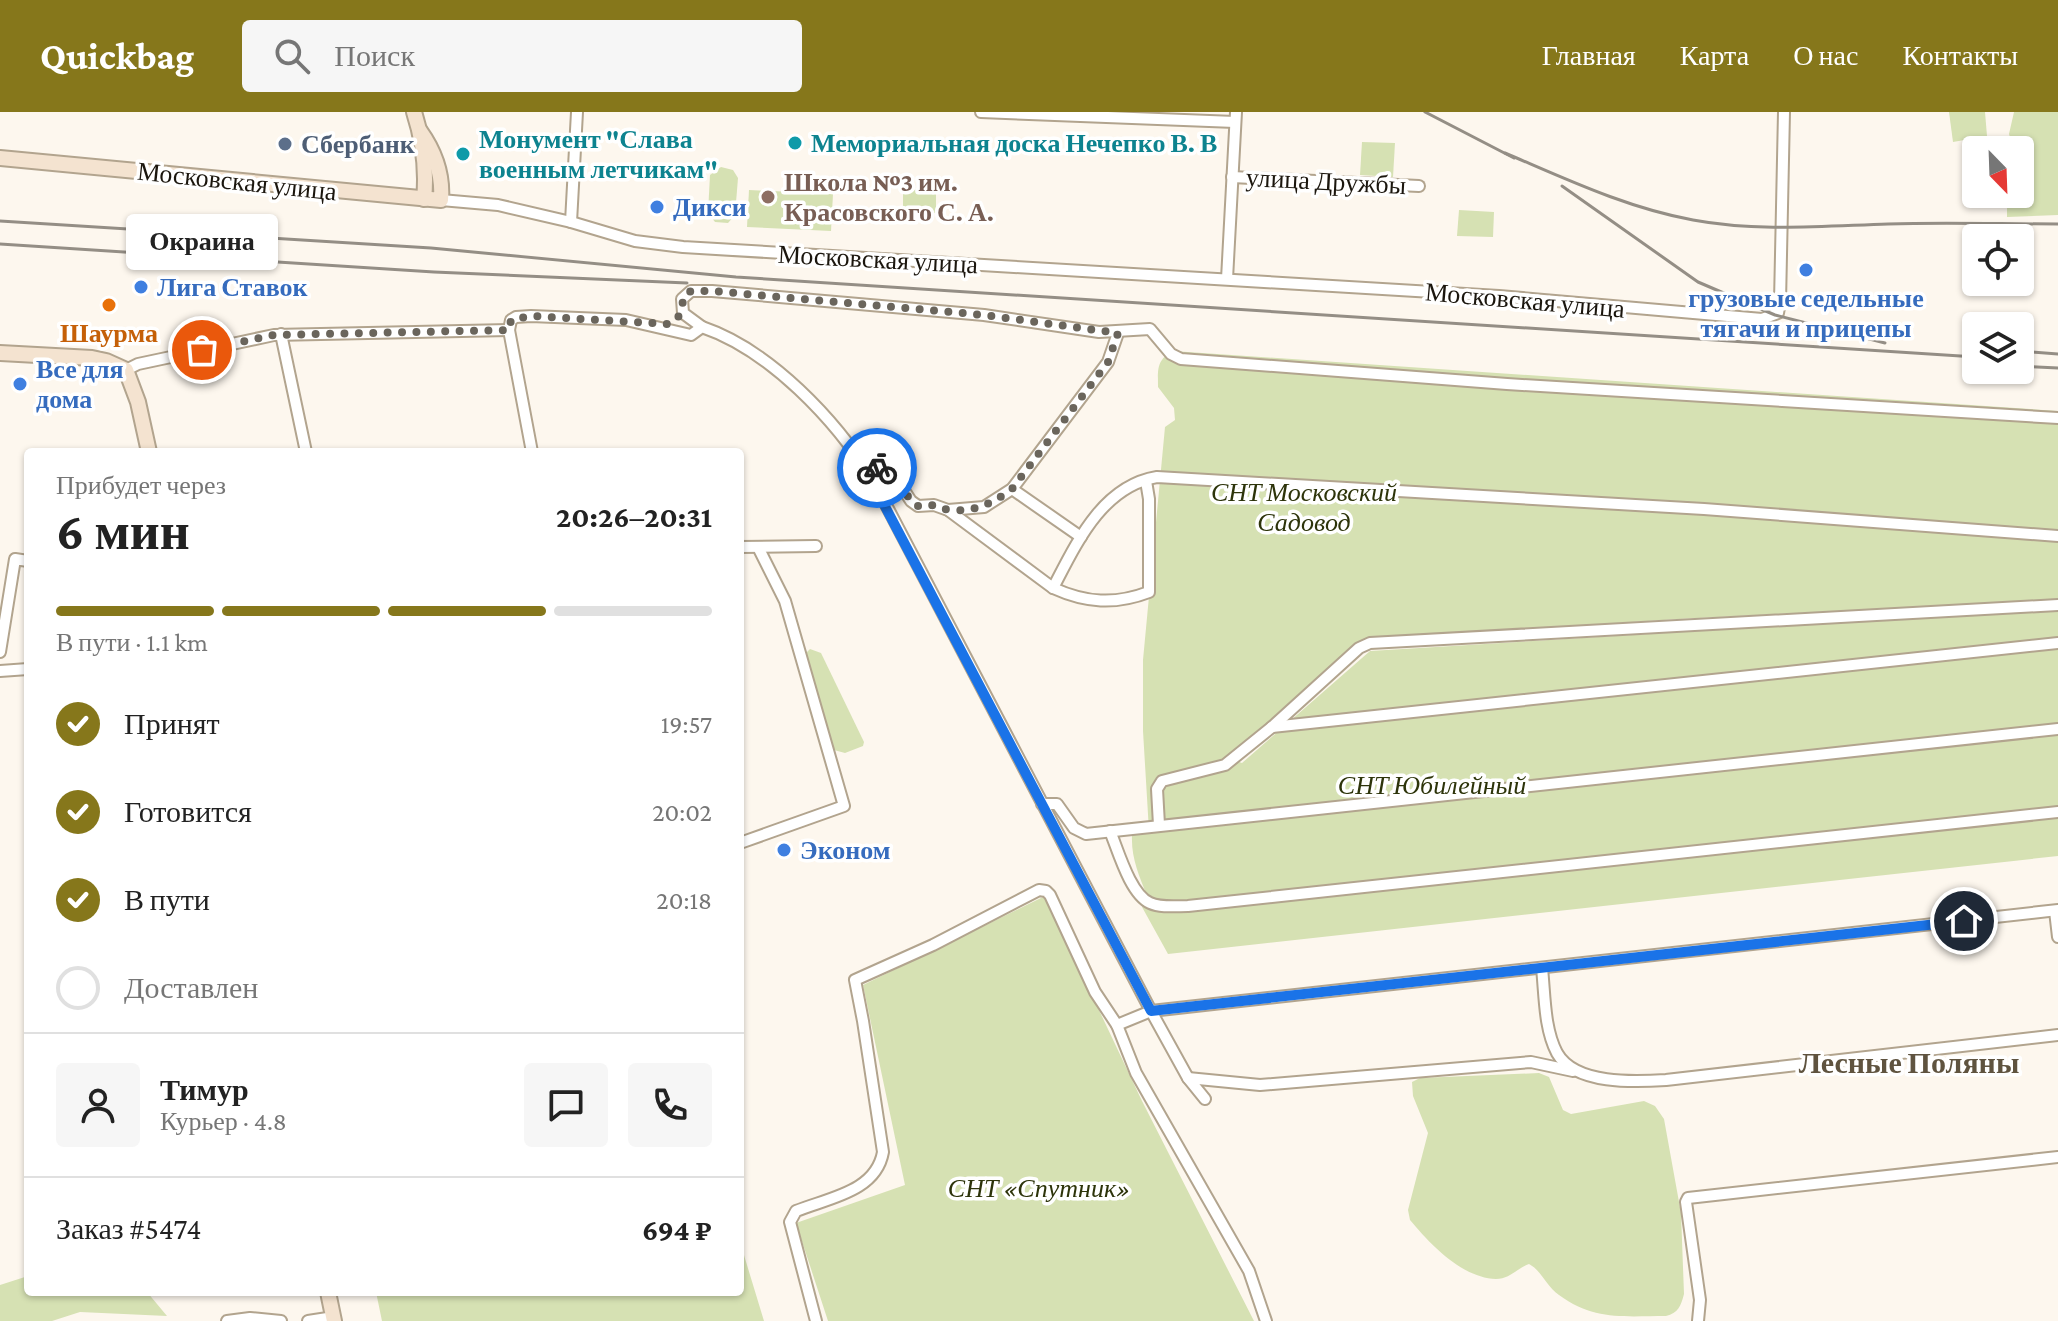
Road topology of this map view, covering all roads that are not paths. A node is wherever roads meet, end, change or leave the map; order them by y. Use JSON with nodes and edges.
{"nodes":[{"id":1,"x":414,"y":112,"type":"edge"},
{"id":2,"x":577,"y":112,"type":"edge"},
{"id":3,"x":981,"y":112,"type":"edge"},
{"id":4,"x":1784,"y":112,"type":"edge"},
{"id":5,"x":1236,"y":117,"type":"edge"},
{"id":6,"x":420,"y":131,"type":"junction"},
{"id":7,"x":0,"y":158,"type":"edge"},
{"id":8,"x":1232,"y":177,"type":"junction"},
{"id":9,"x":1419,"y":186,"type":"dead end"},
{"id":10,"x":424,"y":199,"type":"junction"},
{"id":11,"x":441,"y":200,"type":"junction"},
{"id":12,"x":571,"y":222,"type":"junction"},
{"id":13,"x":1227,"y":279,"type":"junction"},
{"id":14,"x":682,"y":307,"type":"junction"},
{"id":15,"x":649,"y":323,"type":"junction"},
{"id":16,"x":698,"y":329,"type":"junction"},
{"id":17,"x":509,"y":330,"type":"junction"},
{"id":18,"x":1118,"y":333,"type":"junction"},
{"id":19,"x":281,"y":334,"type":"junction"},
{"id":20,"x":0,"y":353,"type":"edge"},
{"id":21,"x":127,"y":366,"type":"junction"},
{"id":22,"x":2058,"y":418,"type":"edge"},
{"id":23,"x":148,"y":448,"type":"edge"},
{"id":24,"x":305,"y":448,"type":"edge"},
{"id":25,"x":531,"y":448,"type":"edge"},
{"id":26,"x":860,"y":459,"type":"junction"},
{"id":27,"x":1146,"y":481,"type":"junction"},
{"id":28,"x":1012,"y":489,"type":"junction"},
{"id":29,"x":948,"y":510,"type":"junction"},
{"id":30,"x":2058,"y":536,"type":"edge"},
{"id":31,"x":1081,"y":537,"type":"junction"},
{"id":32,"x":816,"y":546,"type":"dead end"},
{"id":33,"x":744,"y":547,"type":"edge"},
{"id":34,"x":758,"y":547,"type":"junction"},
{"id":35,"x":24,"y":560,"type":"edge"},
{"id":36,"x":1053,"y":588,"type":"junction"},
{"id":37,"x":2058,"y":605,"type":"edge"},
{"id":38,"x":2058,"y":643,"type":"edge"},
{"id":39,"x":0,"y":652,"type":"edge"},
{"id":40,"x":24,"y":669,"type":"edge"},
{"id":41,"x":0,"y":671,"type":"edge"},
{"id":42,"x":1272,"y":727,"type":"junction"},
{"id":43,"x":2058,"y":729,"type":"edge"},
{"id":44,"x":1042,"y":804,"type":"junction"},
{"id":45,"x":2058,"y":812,"type":"edge"},
{"id":46,"x":1159,"y":825,"type":"junction"},
{"id":47,"x":1110,"y":831,"type":"junction"},
{"id":48,"x":744,"y":842,"type":"edge"},
{"id":49,"x":2056,"y":910,"type":"edge"},
{"id":50,"x":2058,"y":937,"type":"edge"},
{"id":51,"x":1542,"y":968,"type":"junction"},
{"id":52,"x":1151,"y":1011,"type":"junction"},
{"id":53,"x":1117,"y":1025,"type":"junction"},
{"id":54,"x":2058,"y":1035,"type":"edge"},
{"id":55,"x":1579,"y":1072,"type":"junction"},
{"id":56,"x":1188,"y":1078,"type":"junction"},
{"id":57,"x":1205,"y":1099,"type":"dead end"},
{"id":58,"x":2058,"y":1157,"type":"edge"},
{"id":59,"x":329,"y":1296,"type":"edge"},
{"id":60,"x":334,"y":1319,"type":"edge"},
{"id":61,"x":227,"y":1321,"type":"edge"},
{"id":62,"x":281,"y":1321,"type":"edge"},
{"id":63,"x":308,"y":1321,"type":"edge"},
{"id":64,"x":816,"y":1321,"type":"edge"},
{"id":65,"x":1266,"y":1321,"type":"edge"},
{"id":66,"x":1698,"y":1321,"type":"edge"}],
"edges":[{"from":1,"to":6,"type":"street"},
{"from":2,"to":12,"type":"street"},
{"from":3,"to":5,"type":"street"},
{"from":4,"to":13,"type":"street","name":"Московская улица"},
{"from":5,"to":8,"type":"street"},
{"from":6,"to":10,"type":"street"},
{"from":6,"to":11,"type":"street"},
{"from":7,"to":10,"type":"street","name":"Московская улица"},
{"from":8,"to":9,"type":"street","name":"улица Дружбы"},
{"from":8,"to":13,"type":"street"},
{"from":10,"to":11,"type":"street","name":"Московская улица"},
{"from":11,"to":12,"type":"street","name":"Московская улица"},
{"from":12,"to":13,"type":"street","name":"Московская улица"},
{"from":14,"to":15,"type":"street"},
{"from":14,"to":16,"type":"street"},
{"from":14,"to":18,"type":"street"},
{"from":15,"to":16,"type":"street"},
{"from":15,"to":17,"type":"street"},
{"from":16,"to":26,"type":"street"},
{"from":17,"to":19,"type":"street"},
{"from":17,"to":25,"type":"street"},
{"from":18,"to":22,"type":"street"},
{"from":18,"to":28,"type":"street"},
{"from":19,"to":21,"type":"street"},
{"from":19,"to":24,"type":"street"},
{"from":20,"to":21,"type":"street"},
{"from":21,"to":23,"type":"street"},
{"from":26,"to":29,"type":"street"},
{"from":26,"to":44,"type":"street"},
{"from":27,"to":30,"type":"street"},
{"from":27,"to":31,"type":"street"},
{"from":27,"to":36,"type":"street"},
{"from":28,"to":29,"type":"street"},
{"from":28,"to":31,"type":"street"},
{"from":29,"to":36,"type":"street"},
{"from":31,"to":36,"type":"street"},
{"from":32,"to":34,"type":"street"},
{"from":33,"to":34,"type":"street"},
{"from":34,"to":48,"type":"street"},
{"from":35,"to":39,"type":"street"},
{"from":37,"to":42,"type":"street"},
{"from":38,"to":42,"type":"street"},
{"from":40,"to":41,"type":"street"},
{"from":42,"to":46,"type":"street"},
{"from":43,"to":46,"type":"street"},
{"from":44,"to":47,"type":"street"},
{"from":44,"to":52,"type":"street"},
{"from":45,"to":47,"type":"street"},
{"from":46,"to":47,"type":"street"},
{"from":49,"to":50,"type":"street"},
{"from":49,"to":51,"type":"street"},
{"from":51,"to":52,"type":"street"},
{"from":51,"to":55,"type":"street"},
{"from":52,"to":53,"type":"street"},
{"from":52,"to":56,"type":"street"},
{"from":53,"to":64,"type":"street"},
{"from":53,"to":65,"type":"street"},
{"from":54,"to":55,"type":"street"},
{"from":55,"to":56,"type":"street"},
{"from":56,"to":57,"type":"street"},
{"from":58,"to":66,"type":"street"},
{"from":59,"to":60,"type":"street"},
{"from":60,"to":63,"type":"street"},
{"from":61,"to":62,"type":"street"}]}
